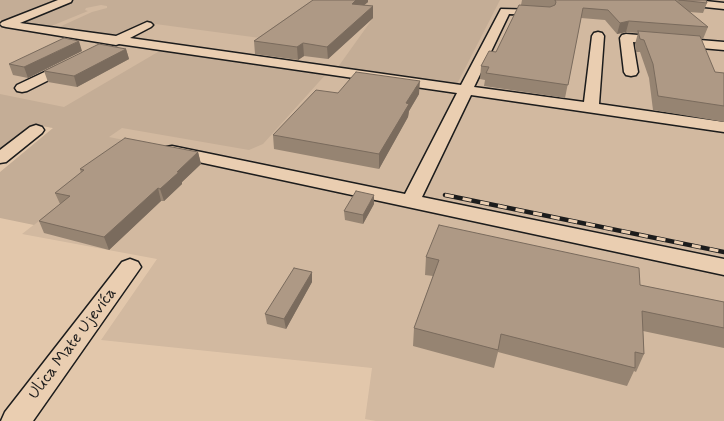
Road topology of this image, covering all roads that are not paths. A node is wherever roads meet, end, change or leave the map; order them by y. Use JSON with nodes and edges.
{"nodes":[{"id":1,"x":67,"y":0,"type":"edge"},
{"id":2,"x":666,"y":0,"type":"edge"},
{"id":3,"x":724,"y":6,"type":"edge"},
{"id":4,"x":548,"y":13,"type":"edge"},
{"id":5,"x":147,"y":25,"type":"dead end"},
{"id":6,"x":598,"y":36,"type":"dead end"},
{"id":7,"x":118,"y":40,"type":"junction"},
{"id":8,"x":724,"y":46,"type":"edge"},
{"id":9,"x":252,"y":48,"type":"dead end"},
{"id":10,"x":98,"y":50,"type":"edge"},
{"id":11,"x":84,"y":57,"type":"edge"},
{"id":12,"x":240,"y":57,"type":"junction"},
{"id":13,"x":631,"y":72,"type":"dead end"},
{"id":14,"x":22,"y":88,"type":"dead end"},
{"id":15,"x":467,"y":90,"type":"junction"},
{"id":16,"x":591,"y":108,"type":"junction"},
{"id":17,"x":724,"y":127,"type":"edge"},
{"id":18,"x":36,"y":130,"type":"dead end"},
{"id":19,"x":154,"y":147,"type":"edge"},
{"id":20,"x":0,"y":158,"type":"edge"},
{"id":21,"x":411,"y":200,"type":"junction"},
{"id":22,"x":724,"y":267,"type":"edge"},
{"id":23,"x":130,"y":268,"type":"dead end"},
{"id":24,"x":16,"y":421,"type":"edge"}],
"edges":[{"from":1,"to":7,"type":"street"},
{"from":2,"to":3,"type":"street"},
{"from":4,"to":15,"type":"street"},
{"from":5,"to":7,"type":"street"},
{"from":6,"to":16,"type":"street"},
{"from":7,"to":10,"type":"street"},
{"from":7,"to":12,"type":"street"},
{"from":8,"to":13,"type":"street"},
{"from":9,"to":12,"type":"street"},
{"from":11,"to":14,"type":"street"},
{"from":12,"to":15,"type":"street"},
{"from":15,"to":16,"type":"street"},
{"from":15,"to":21,"type":"street"},
{"from":16,"to":17,"type":"street"},
{"from":18,"to":20,"type":"street"},
{"from":19,"to":21,"type":"street"},
{"from":21,"to":22,"type":"street"},
{"from":23,"to":24,"type":"street","name":"Ulica Mate Ujevića"}]}
